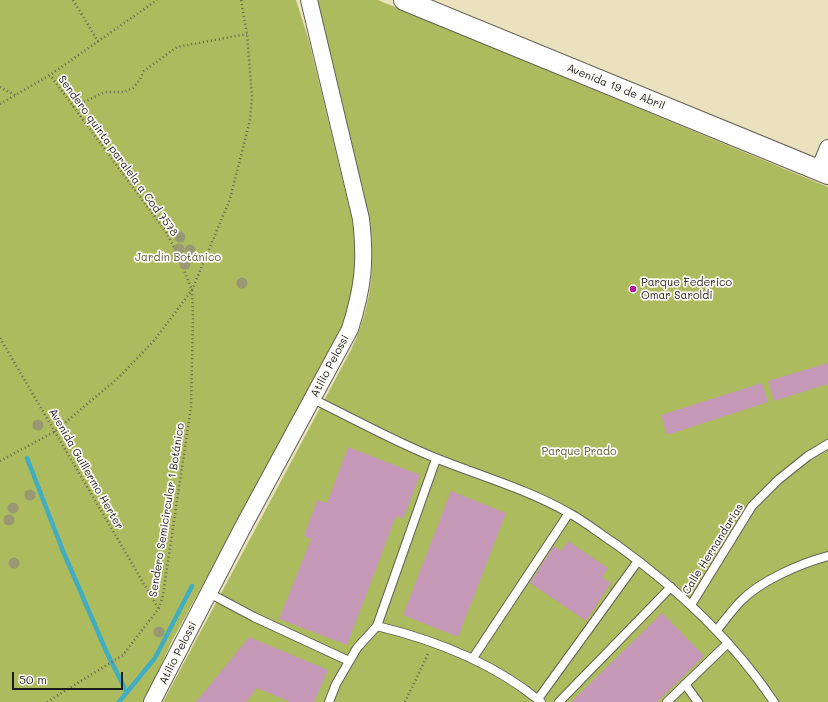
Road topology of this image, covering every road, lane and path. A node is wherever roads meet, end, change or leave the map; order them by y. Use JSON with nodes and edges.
{"nodes":[{"id":1,"x":73,"y":0,"type":"edge"},
{"id":2,"x":156,"y":0,"type":"edge"},
{"id":3,"x":241,"y":0,"type":"edge"},
{"id":4,"x":309,"y":0,"type":"edge"},
{"id":5,"x":404,"y":0,"type":"edge"},
{"id":6,"x":247,"y":34,"type":"junction"},
{"id":7,"x":99,"y":42,"type":"junction"},
{"id":8,"x":50,"y":76,"type":"junction"},
{"id":9,"x":0,"y":87,"type":"edge"},
{"id":10,"x":14,"y":95,"type":"junction"},
{"id":11,"x":0,"y":104,"type":"edge"},
{"id":12,"x":73,"y":107,"type":"junction"},
{"id":13,"x":828,"y":148,"type":"edge"},
{"id":14,"x":824,"y":172,"type":"edge"},
{"id":15,"x":192,"y":290,"type":"junction"},
{"id":16,"x":0,"y":338,"type":"edge"},
{"id":17,"x":313,"y":399,"type":"junction"},
{"id":18,"x":54,"y":432,"type":"junction"},
{"id":19,"x":828,"y":444,"type":"edge"},
{"id":20,"x":436,"y":459,"type":"junction"},
{"id":21,"x":0,"y":461,"type":"edge"},
{"id":22,"x":569,"y":513,"type":"junction"},
{"id":23,"x":828,"y":556,"type":"edge"},
{"id":24,"x":638,"y":561,"type":"junction"},
{"id":25,"x":672,"y":587,"type":"junction"},
{"id":26,"x":208,"y":593,"type":"junction"},
{"id":27,"x":691,"y":605,"type":"junction"},
{"id":28,"x":158,"y":608,"type":"junction"},
{"id":29,"x":377,"y":626,"type":"junction"},
{"id":30,"x":717,"y":630,"type":"junction"},
{"id":31,"x":434,"y":642,"type":"junction"},
{"id":32,"x":728,"y":643,"type":"junction"},
{"id":33,"x":473,"y":658,"type":"junction"},
{"id":34,"x":349,"y":661,"type":"junction"},
{"id":35,"x":686,"y":684,"type":"junction"},
{"id":36,"x":540,"y":701,"type":"edge"},
{"id":37,"x":47,"y":702,"type":"edge"},
{"id":38,"x":152,"y":702,"type":"edge"},
{"id":39,"x":329,"y":702,"type":"edge"},
{"id":40,"x":405,"y":702,"type":"edge"},
{"id":41,"x":559,"y":702,"type":"edge"},
{"id":42,"x":667,"y":702,"type":"edge"},
{"id":43,"x":698,"y":702,"type":"edge"},
{"id":44,"x":774,"y":702,"type":"edge"}],
"edges":[{"from":1,"to":7,"type":"path"},
{"from":2,"to":7,"type":"path"},
{"from":3,"to":6,"type":"path"},
{"from":4,"to":17,"type":"street","name":"Atilio Pelossi"},
{"from":5,"to":14,"type":"street","name":"Avenida 19 de Abril"},
{"from":6,"to":12,"type":"path"},
{"from":6,"to":15,"type":"path"},
{"from":7,"to":8,"type":"path"},
{"from":8,"to":10,"type":"path"},
{"from":8,"to":12,"type":"path","name":"Sendero quinta paralela a Cod 7578"},
{"from":9,"to":10,"type":"path"},
{"from":10,"to":11,"type":"path"},
{"from":12,"to":15,"type":"path","name":"Sendero quinta paralela a Cod 7578"},
{"from":13,"to":14,"type":"street"},
{"from":15,"to":18,"type":"path"},
{"from":15,"to":28,"type":"path","name":"Sendero Semicircular 1 Botánico"},
{"from":16,"to":18,"type":"path","name":"Avenida Guillermo Herter"},
{"from":17,"to":20,"type":"lane"},
{"from":17,"to":26,"type":"street","name":"Atilio Pelossi"},
{"from":18,"to":21,"type":"path"},
{"from":18,"to":28,"type":"path","name":"Avenida Guillermo Herter"},
{"from":19,"to":27,"type":"lane","name":"Calle Hernandarias"},
{"from":20,"to":22,"type":"lane"},
{"from":20,"to":29,"type":"lane"},
{"from":22,"to":24,"type":"lane"},
{"from":22,"to":33,"type":"lane"},
{"from":23,"to":30,"type":"lane"},
{"from":24,"to":25,"type":"lane"},
{"from":24,"to":36,"type":"lane"},
{"from":25,"to":27,"type":"lane"},
{"from":25,"to":41,"type":"lane"},
{"from":26,"to":34,"type":"lane"},
{"from":26,"to":38,"type":"street","name":"Atilio Pelossi"},
{"from":27,"to":30,"type":"lane"},
{"from":28,"to":37,"type":"path","name":"Sendero Semicircular 1 Botánico"},
{"from":29,"to":31,"type":"lane"},
{"from":29,"to":34,"type":"lane"},
{"from":30,"to":32,"type":"lane"},
{"from":31,"to":33,"type":"lane"},
{"from":31,"to":40,"type":"path"},
{"from":32,"to":35,"type":"lane"},
{"from":32,"to":44,"type":"lane"},
{"from":33,"to":36,"type":"lane"},
{"from":34,"to":39,"type":"lane"},
{"from":35,"to":42,"type":"lane"},
{"from":35,"to":43,"type":"lane"}]}
